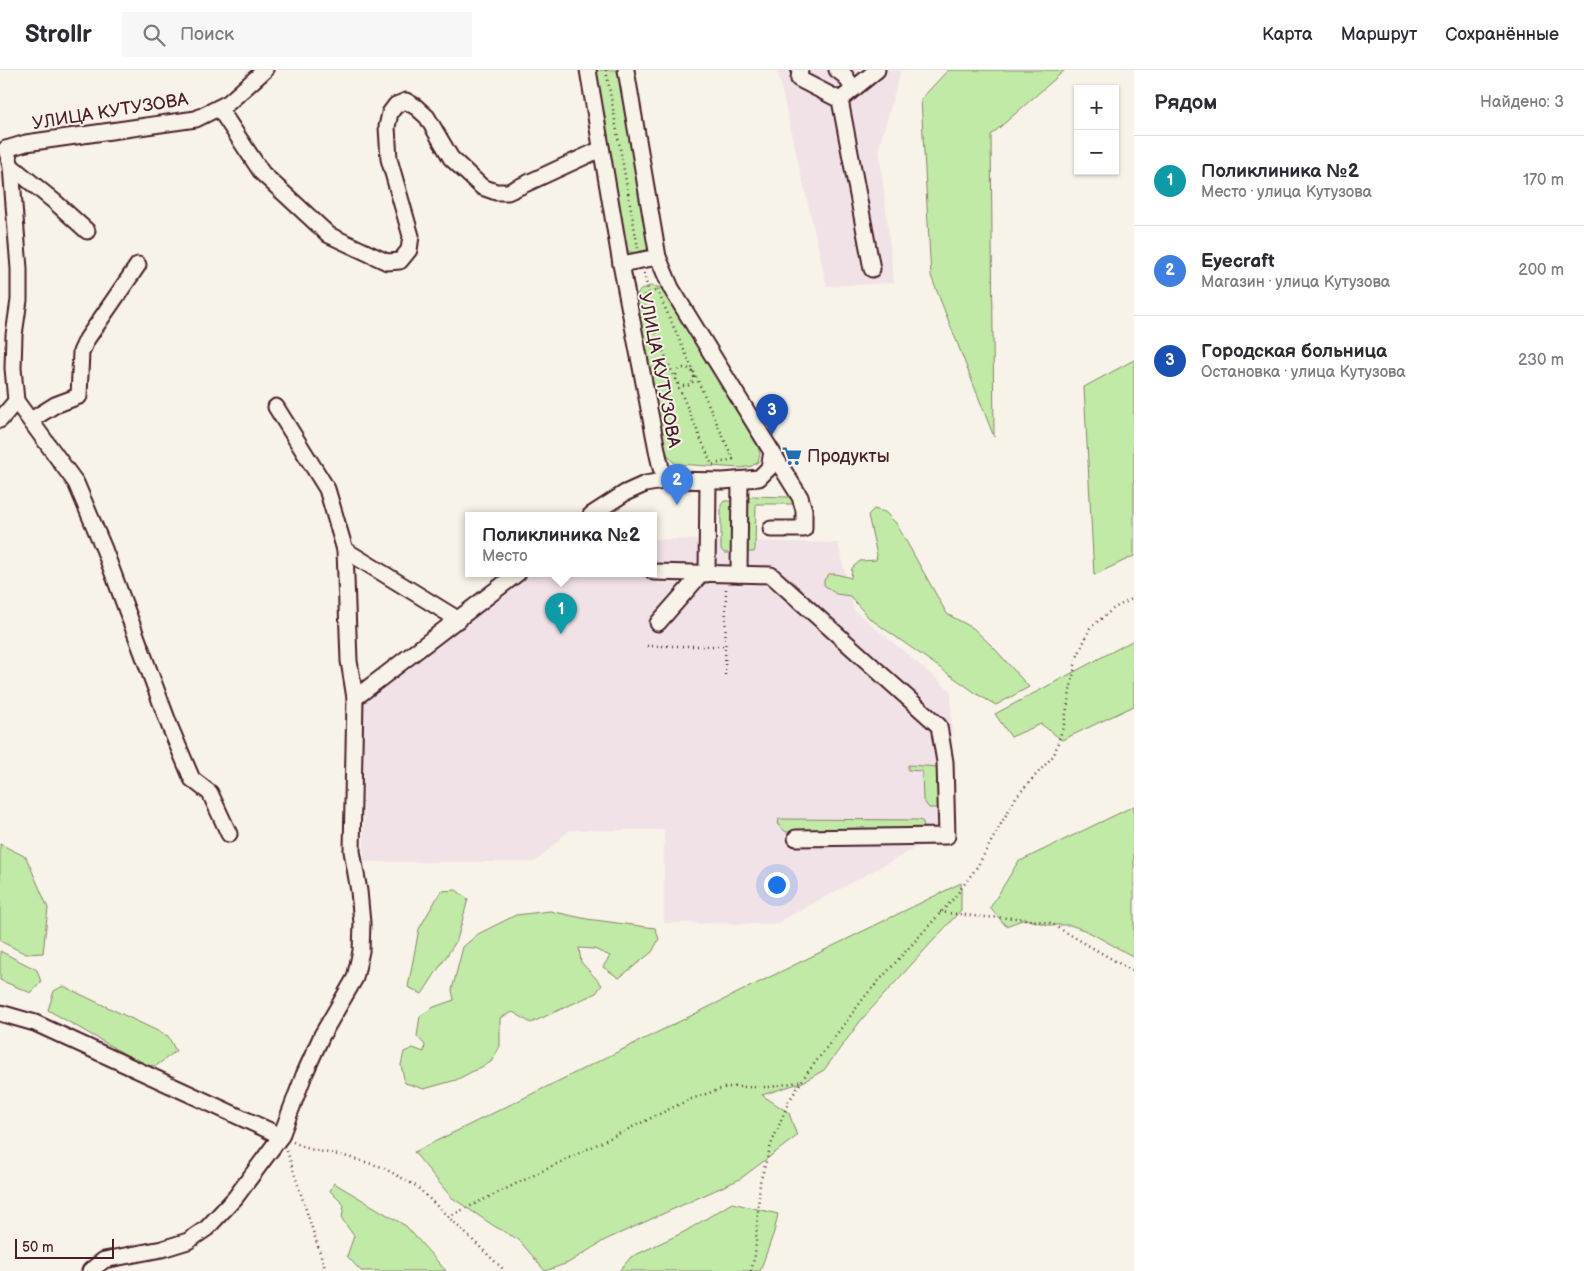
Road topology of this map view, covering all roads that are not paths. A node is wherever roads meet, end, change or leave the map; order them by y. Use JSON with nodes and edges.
{"nodes":[{"id":1,"x":265,"y":70,"type":"edge"},
{"id":2,"x":588,"y":70,"type":"edge"},
{"id":3,"x":626,"y":70,"type":"edge"},
{"id":4,"x":800,"y":70,"type":"edge"},
{"id":5,"x":836,"y":70,"type":"edge"},
{"id":6,"x":853,"y":70,"type":"edge"},
{"id":7,"x":877,"y":70,"type":"edge"},
{"id":8,"x":853,"y":88,"type":"junction"},
{"id":9,"x":840,"y":100,"type":"junction"},
{"id":10,"x":219,"y":108,"type":"junction"},
{"id":11,"x":3,"y":147,"type":"edge"},
{"id":12,"x":601,"y":149,"type":"junction"},
{"id":13,"x":11,"y":166,"type":"junction"},
{"id":14,"x":86,"y":231,"type":"dead end"},
{"id":15,"x":658,"y":257,"type":"junction"},
{"id":16,"x":621,"y":264,"type":"junction"},
{"id":17,"x":138,"y":265,"type":"dead end"},
{"id":18,"x":872,"y":269,"type":"dead end"},
{"id":19,"x":16,"y":401,"type":"junction"},
{"id":20,"x":276,"y":407,"type":"dead end"},
{"id":21,"x":0,"y":420,"type":"edge"},
{"id":22,"x":31,"y":420,"type":"junction"},
{"id":23,"x":772,"y":452,"type":"junction"},
{"id":24,"x":669,"y":480,"type":"junction"},
{"id":25,"x":708,"y":480,"type":"junction"},
{"id":26,"x":740,"y":480,"type":"junction"},
{"id":27,"x":596,"y":512,"type":"edge"},
{"id":28,"x":770,"y":529,"type":"dead end"},
{"id":29,"x":345,"y":550,"type":"junction"},
{"id":30,"x":657,"y":572,"type":"edge"},
{"id":31,"x":704,"y":574,"type":"junction"},
{"id":32,"x":732,"y":574,"type":"junction"},
{"id":33,"x":513,"y":577,"type":"edge"},
{"id":34,"x":458,"y":620,"type":"junction"},
{"id":35,"x":658,"y":623,"type":"dead end"},
{"id":36,"x":355,"y":698,"type":"junction"},
{"id":37,"x":229,"y":834,"type":"dead end"},
{"id":38,"x":796,"y":838,"type":"dead end"},
{"id":39,"x":0,"y":1013,"type":"edge"},
{"id":40,"x":281,"y":1136,"type":"junction"},
{"id":41,"x":90,"y":1271,"type":"edge"}],
"edges":[{"from":1,"to":10,"type":"street","name":"УЛИЦА КУТУЗОВА"},
{"from":2,"to":12,"type":"street","name":"УЛИЦА КУТУЗОВА"},
{"from":3,"to":15,"type":"street","name":"УЛИЦА КУТУЗОВА"},
{"from":4,"to":9,"type":"street"},
{"from":5,"to":8,"type":"street"},
{"from":6,"to":8,"type":"street"},
{"from":7,"to":8,"type":"street"},
{"from":8,"to":9,"type":"street"},
{"from":9,"to":18,"type":"street"},
{"from":10,"to":11,"type":"street","name":"УЛИЦА КУТУЗОВА"},
{"from":10,"to":12,"type":"street"},
{"from":11,"to":13,"type":"street"},
{"from":12,"to":16,"type":"street","name":"УЛИЦА КУТУЗОВА"},
{"from":13,"to":14,"type":"street"},
{"from":13,"to":19,"type":"street"},
{"from":15,"to":16,"type":"street"},
{"from":15,"to":23,"type":"street","name":"УЛИЦА КУТУЗОВА"},
{"from":16,"to":24,"type":"street","name":"УЛИЦА КУТУЗОВА"},
{"from":17,"to":22,"type":"street"},
{"from":19,"to":21,"type":"street"},
{"from":19,"to":22,"type":"street"},
{"from":20,"to":29,"type":"street"},
{"from":22,"to":37,"type":"street"},
{"from":23,"to":26,"type":"street"},
{"from":23,"to":28,"type":"street","name":"УЛИЦА КУТУЗОВА"},
{"from":24,"to":25,"type":"street"},
{"from":24,"to":27,"type":"street"},
{"from":25,"to":26,"type":"street"},
{"from":25,"to":31,"type":"street"},
{"from":26,"to":32,"type":"street"},
{"from":29,"to":34,"type":"street"},
{"from":29,"to":36,"type":"street"},
{"from":30,"to":31,"type":"street"},
{"from":31,"to":32,"type":"street"},
{"from":31,"to":35,"type":"street"},
{"from":32,"to":38,"type":"street"},
{"from":33,"to":34,"type":"street"},
{"from":34,"to":36,"type":"street"},
{"from":36,"to":40,"type":"street"},
{"from":39,"to":40,"type":"street"},
{"from":40,"to":41,"type":"street"}]}
